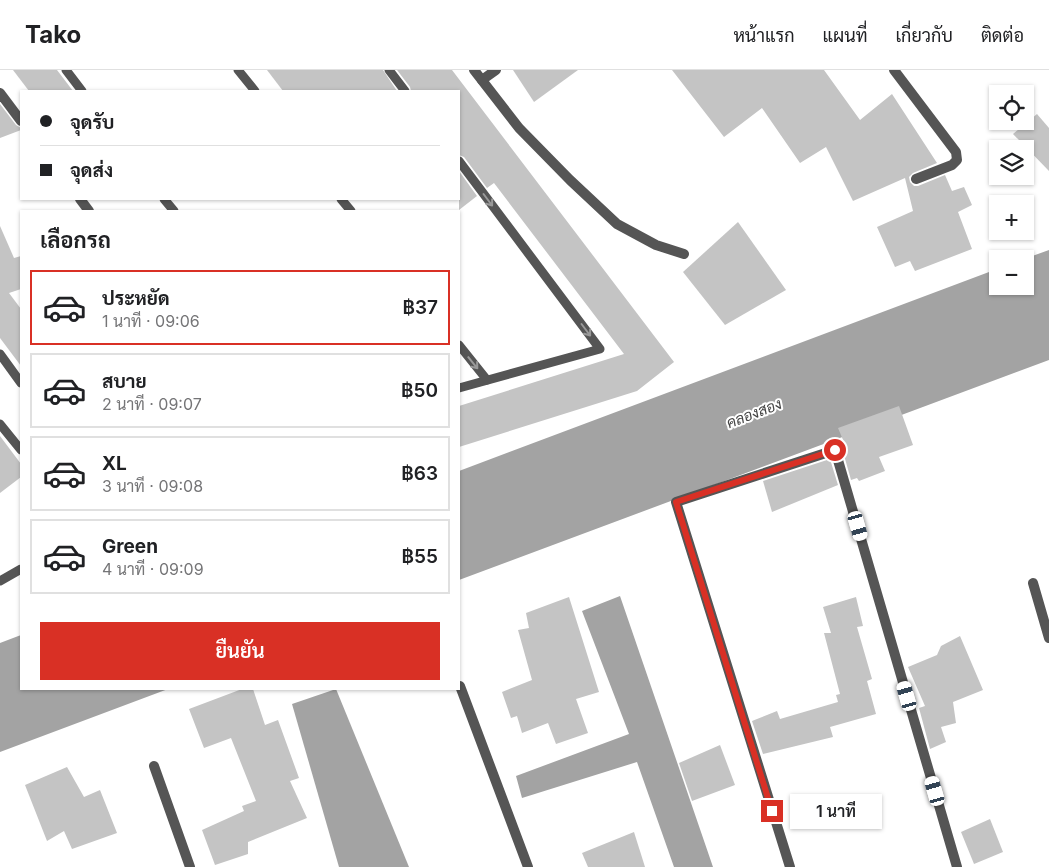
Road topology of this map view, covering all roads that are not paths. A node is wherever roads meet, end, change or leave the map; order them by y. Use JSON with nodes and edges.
{"nodes":[{"id":1,"x":66,"y":70,"type":"edge"},
{"id":2,"x":238,"y":70,"type":"edge"},
{"id":3,"x":389,"y":70,"type":"edge"},
{"id":4,"x":474,"y":70,"type":"edge"},
{"id":5,"x":496,"y":70,"type":"edge"},
{"id":6,"x":894,"y":70,"type":"edge"},
{"id":7,"x":482,"y":80,"type":"junction"},
{"id":8,"x":81,"y":90,"type":"edge"},
{"id":9,"x":254,"y":90,"type":"edge"},
{"id":10,"x":404,"y":90,"type":"edge"},
{"id":11,"x":0,"y":92,"type":"edge"},
{"id":12,"x":20,"y":120,"type":"edge"},
{"id":13,"x":460,"y":162,"type":"edge"},
{"id":14,"x":916,"y":179,"type":"dead end"},
{"id":15,"x":165,"y":200,"type":"edge"},
{"id":16,"x":342,"y":200,"type":"edge"},
{"id":17,"x":173,"y":210,"type":"edge"},
{"id":18,"x":350,"y":210,"type":"edge"},
{"id":19,"x":684,"y":254,"type":"dead end"},
{"id":20,"x":460,"y":347,"type":"edge"},
{"id":21,"x":0,"y":354,"type":"edge"},
{"id":22,"x":487,"y":380,"type":"junction"},
{"id":23,"x":20,"y":382,"type":"edge"},
{"id":24,"x":460,"y":388,"type":"edge"},
{"id":25,"x":0,"y":424,"type":"edge"},
{"id":26,"x":20,"y":449,"type":"edge"},
{"id":27,"x":20,"y":570,"type":"edge"},
{"id":28,"x":0,"y":580,"type":"edge"},
{"id":29,"x":1033,"y":583,"type":"dead end"},
{"id":30,"x":1049,"y":638,"type":"edge"},
{"id":31,"x":460,"y":686,"type":"edge"},
{"id":32,"x":154,"y":766,"type":"dead end"},
{"id":33,"x":190,"y":867,"type":"edge"},
{"id":34,"x":528,"y":867,"type":"edge"},
{"id":35,"x":790,"y":867,"type":"edge"},
{"id":36,"x":957,"y":867,"type":"edge"}],
"edges":[{"from":1,"to":8,"type":"lane"},
{"from":2,"to":9,"type":"lane"},
{"from":3,"to":10,"type":"lane"},
{"from":4,"to":7,"type":"street"},
{"from":5,"to":7,"type":"street"},
{"from":6,"to":14,"type":"street"},
{"from":7,"to":19,"type":"street"},
{"from":11,"to":12,"type":"street"},
{"from":13,"to":22,"type":"lane","one_way":true},
{"from":15,"to":17,"type":"lane"},
{"from":16,"to":18,"type":"lane"},
{"from":20,"to":22,"type":"lane","one_way":true},
{"from":21,"to":23,"type":"lane"},
{"from":22,"to":24,"type":"lane"},
{"from":25,"to":26,"type":"lane"},
{"from":27,"to":28,"type":"lane"},
{"from":29,"to":30,"type":"street"},
{"from":31,"to":34,"type":"street"},
{"from":32,"to":33,"type":"street"},
{"from":35,"to":36,"type":"street"}]}
